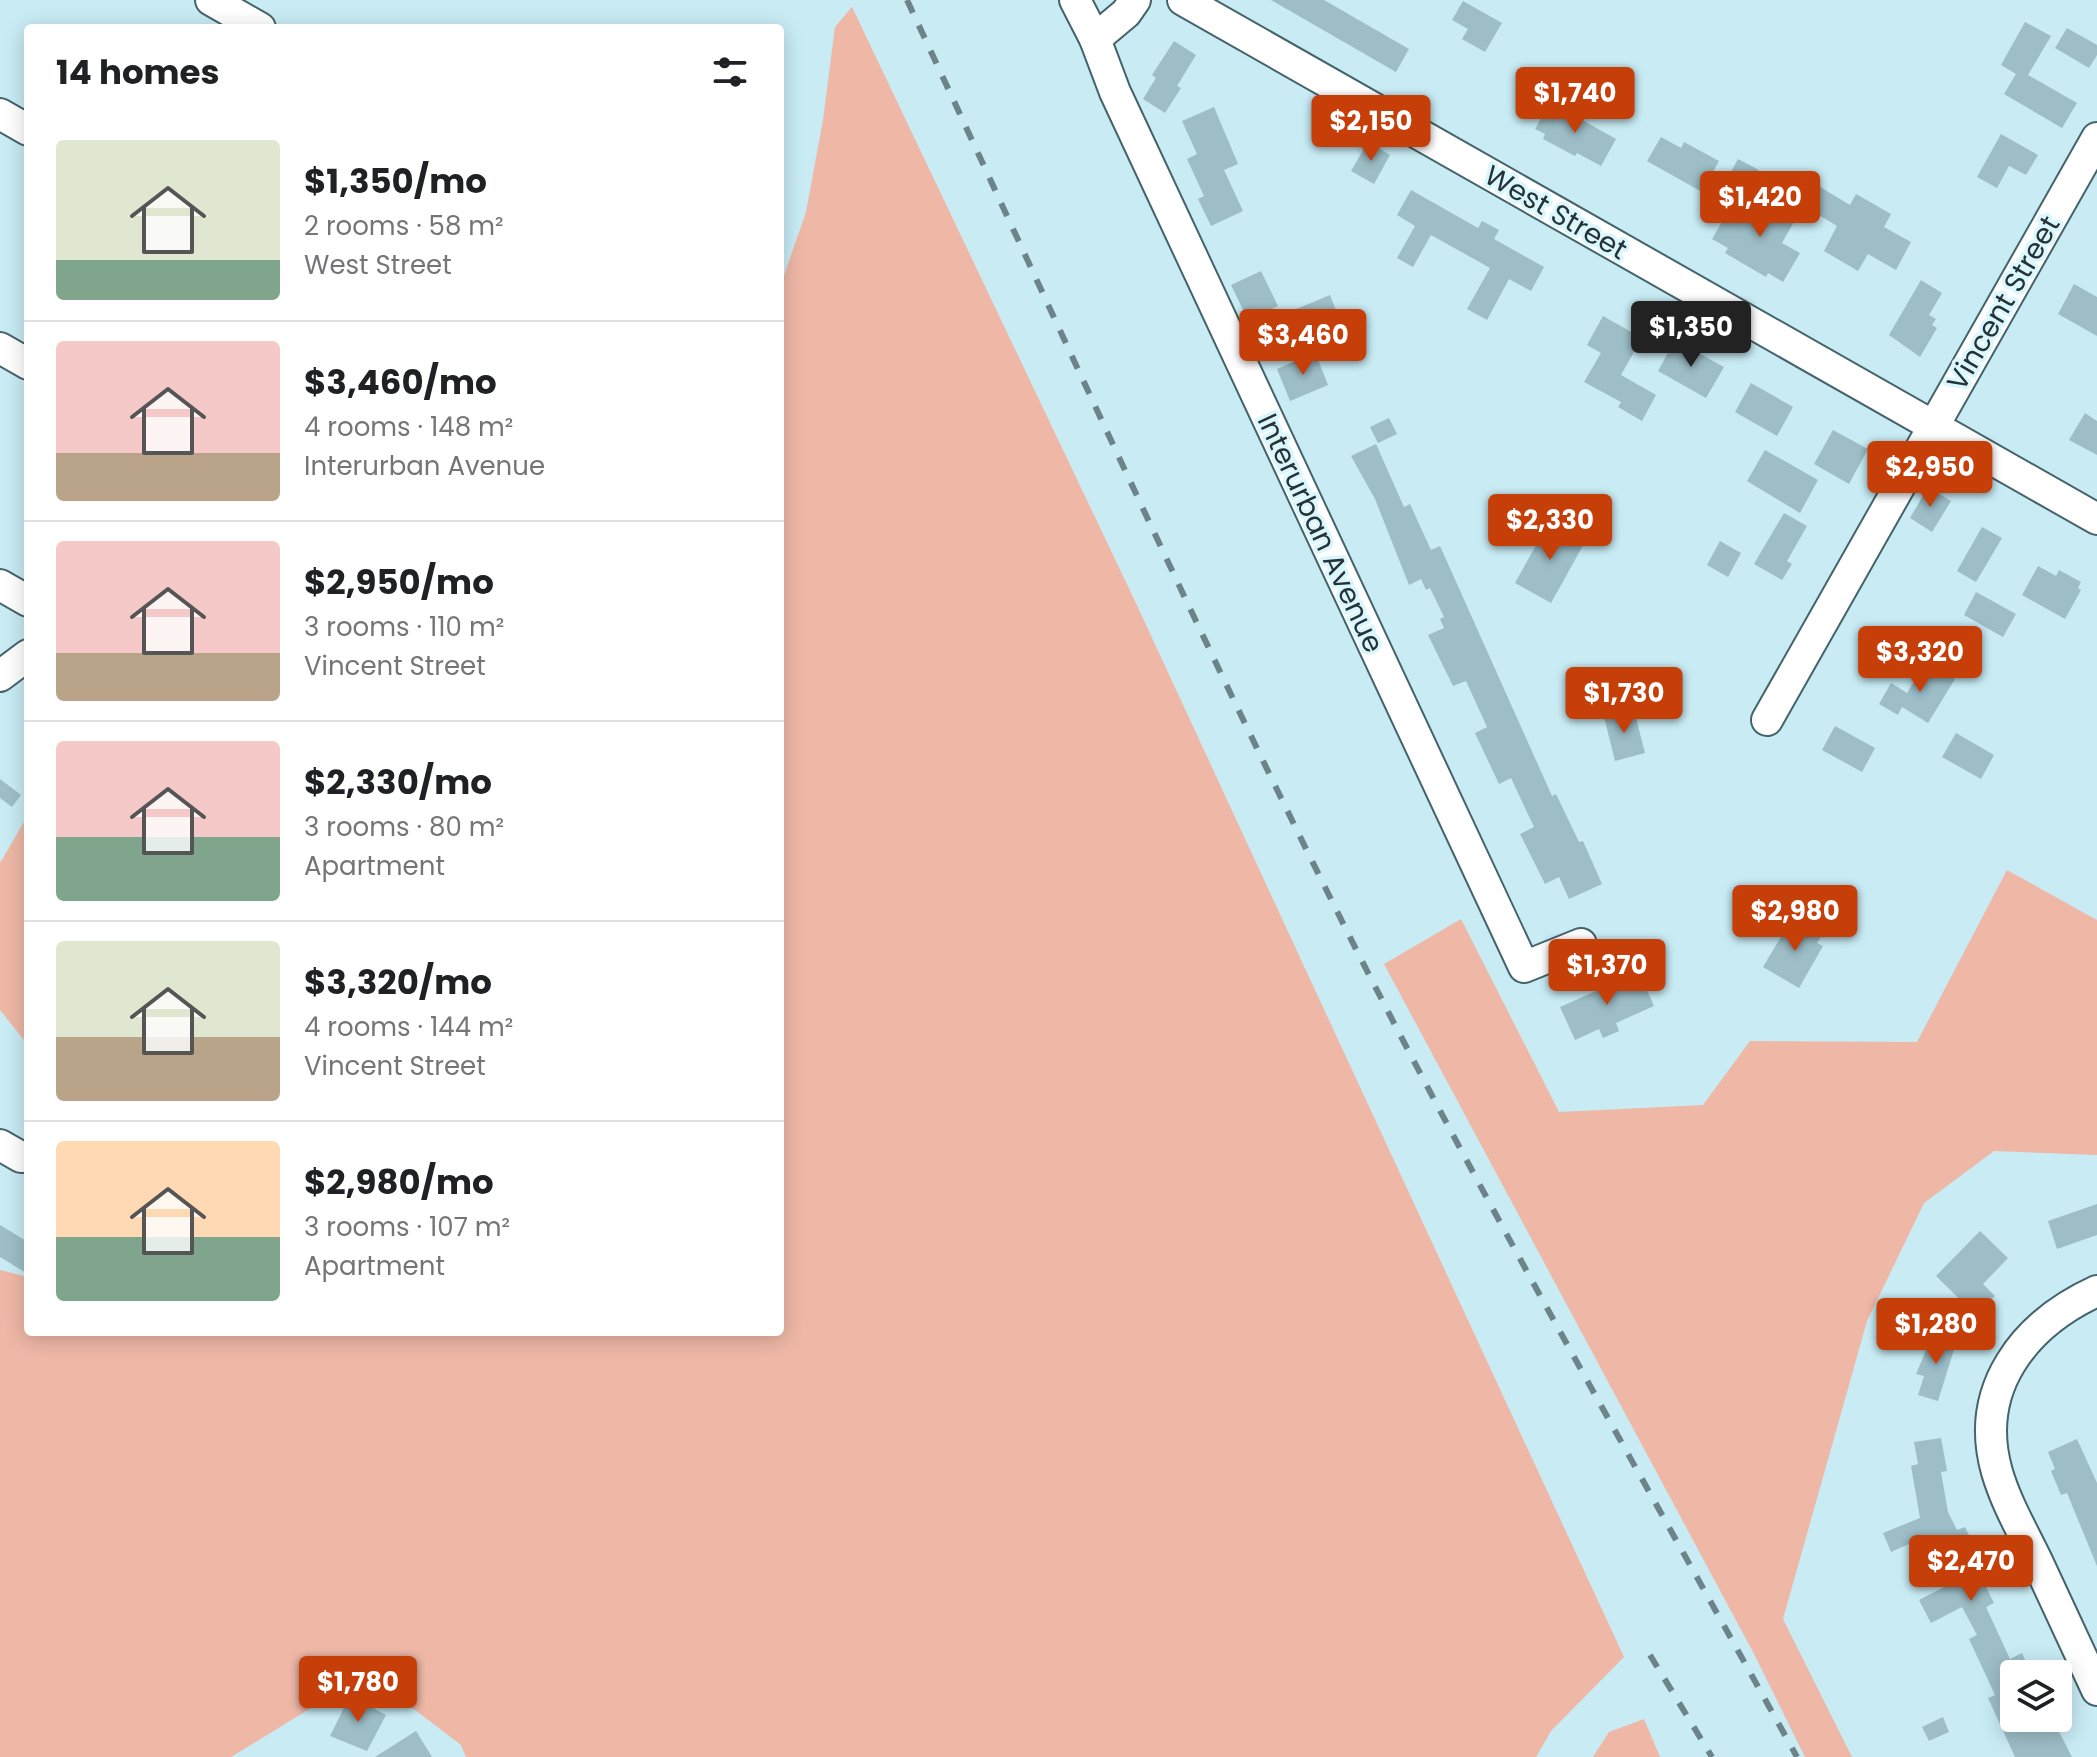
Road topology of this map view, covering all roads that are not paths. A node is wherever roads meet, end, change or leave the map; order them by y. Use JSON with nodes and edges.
{"nodes":[{"id":1,"x":211,"y":0,"type":"edge"},
{"id":2,"x":1075,"y":0,"type":"edge"},
{"id":3,"x":1135,"y":0,"type":"edge"},
{"id":4,"x":1183,"y":0,"type":"edge"},
{"id":5,"x":253,"y":24,"type":"edge"},
{"id":6,"x":1095,"y":39,"type":"junction"},
{"id":7,"x":0,"y":114,"type":"edge"},
{"id":8,"x":24,"y":128,"type":"edge"},
{"id":9,"x":2097,"y":138,"type":"edge"},
{"id":10,"x":0,"y":348,"type":"edge"},
{"id":11,"x":24,"y":362,"type":"edge"},
{"id":12,"x":1933,"y":426,"type":"junction"},
{"id":13,"x":2097,"y":519,"type":"edge"},
{"id":14,"x":0,"y":585,"type":"edge"},
{"id":15,"x":24,"y":599,"type":"edge"},
{"id":16,"x":24,"y":658,"type":"edge"},
{"id":17,"x":0,"y":676,"type":"edge"},
{"id":18,"x":1767,"y":720,"type":"dead end"},
{"id":19,"x":1581,"y":944,"type":"dead end"},
{"id":20,"x":2097,"y":1291,"type":"edge"},
{"id":21,"x":2097,"y":1690,"type":"edge"}],
"edges":[{"from":1,"to":5,"type":"street"},
{"from":2,"to":6,"type":"street","name":"Interurban Avenue"},
{"from":3,"to":6,"type":"street"},
{"from":4,"to":12,"type":"street","name":"West Street"},
{"from":6,"to":19,"type":"street","name":"Interurban Avenue"},
{"from":7,"to":8,"type":"street"},
{"from":9,"to":12,"type":"street","name":"Vincent Street"},
{"from":10,"to":11,"type":"street"},
{"from":12,"to":13,"type":"street","name":"West Street"},
{"from":12,"to":18,"type":"street","name":"Vincent Street"},
{"from":14,"to":15,"type":"street"},
{"from":16,"to":17,"type":"street"},
{"from":20,"to":21,"type":"street"}]}
